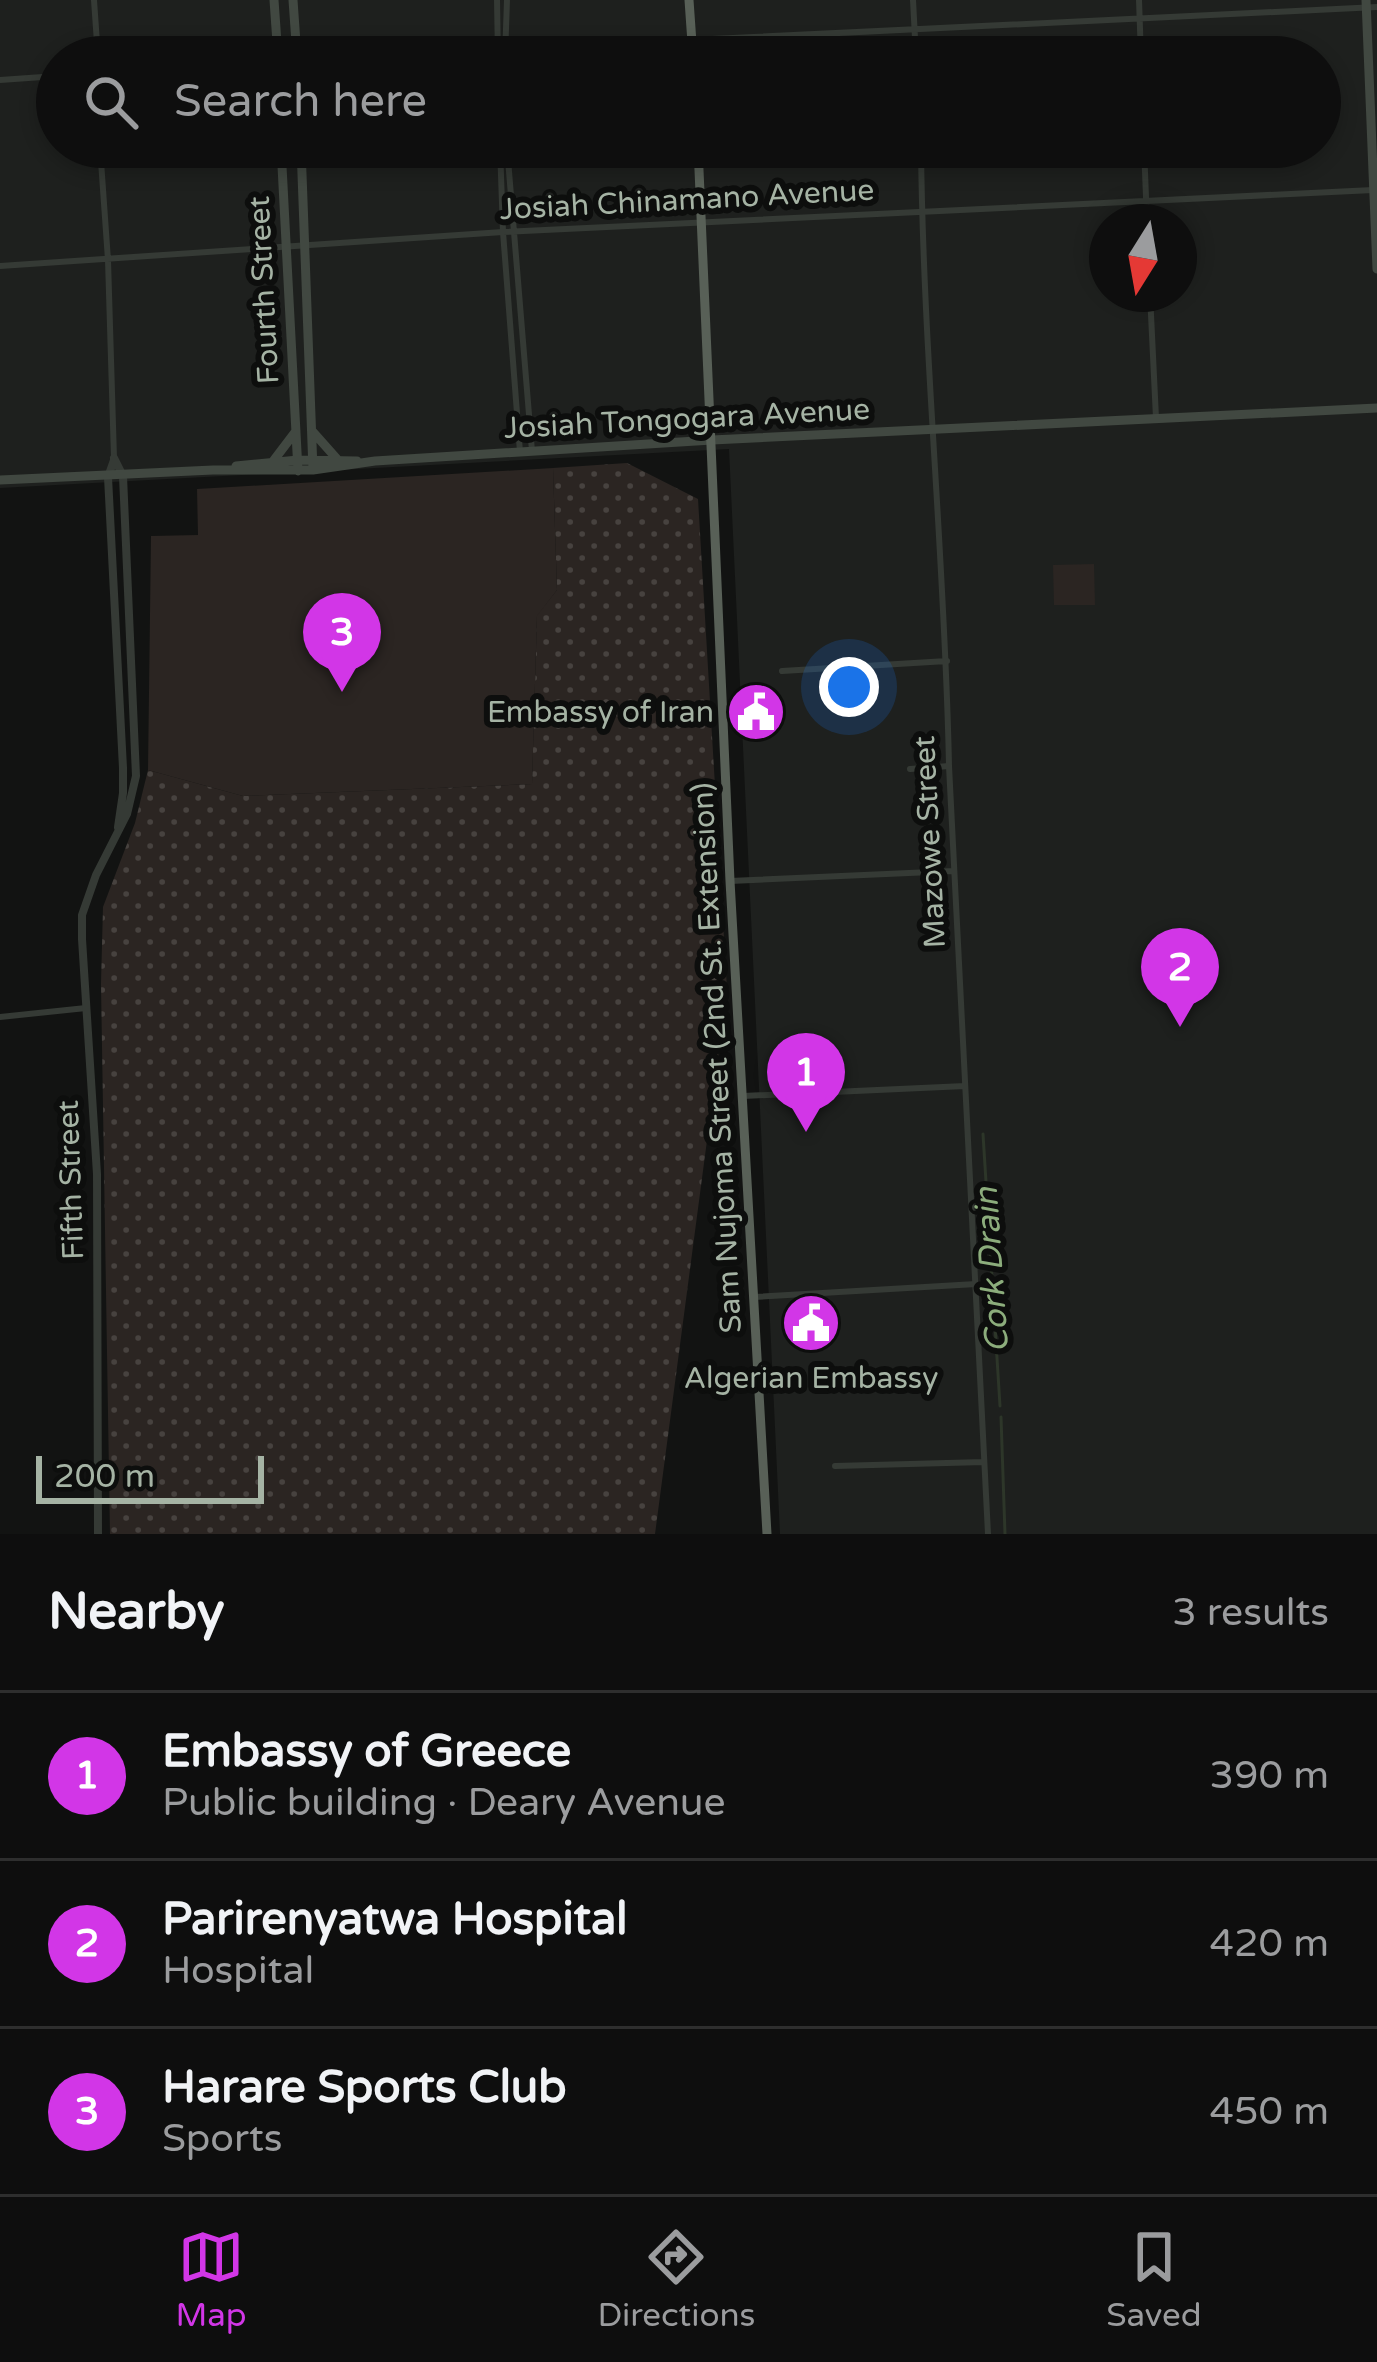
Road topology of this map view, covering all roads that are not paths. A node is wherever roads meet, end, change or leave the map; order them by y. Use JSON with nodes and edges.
{"nodes":[{"id":1,"x":94,"y":0,"type":"edge"},
{"id":2,"x":274,"y":0,"type":"edge"},
{"id":3,"x":293,"y":0,"type":"edge"},
{"id":4,"x":496,"y":0,"type":"edge"},
{"id":5,"x":507,"y":0,"type":"edge"},
{"id":6,"x":689,"y":0,"type":"edge"},
{"id":7,"x":913,"y":0,"type":"edge"},
{"id":8,"x":1139,"y":0,"type":"edge"},
{"id":9,"x":1370,"y":5,"type":"edge"},
{"id":10,"x":1139,"y":19,"type":"junction"},
{"id":11,"x":914,"y":30,"type":"junction"},
{"id":12,"x":97,"y":36,"type":"edge"},
{"id":13,"x":277,"y":36,"type":"edge"},
{"id":14,"x":296,"y":36,"type":"edge"},
{"id":15,"x":500,"y":36,"type":"edge"},
{"id":16,"x":504,"y":36,"type":"edge"},
{"id":17,"x":692,"y":36,"type":"edge"},
{"id":18,"x":787,"y":36,"type":"edge"},
{"id":19,"x":914,"y":36,"type":"edge"},
{"id":20,"x":1140,"y":36,"type":"edge"},
{"id":21,"x":36,"y":77,"type":"edge"},
{"id":22,"x":0,"y":80,"type":"edge"},
{"id":23,"x":101,"y":168,"type":"edge"},
{"id":24,"x":282,"y":168,"type":"edge"},
{"id":25,"x":302,"y":168,"type":"edge"},
{"id":26,"x":505,"y":168,"type":"edge"},
{"id":27,"x":699,"y":168,"type":"edge"},
{"id":28,"x":921,"y":168,"type":"edge"},
{"id":29,"x":1145,"y":168,"type":"edge"},
{"id":30,"x":1375,"y":190,"type":"edge"},
{"id":31,"x":1147,"y":201,"type":"junction"},
{"id":32,"x":1147,"y":204,"type":"edge"},
{"id":33,"x":923,"y":212,"type":"junction"},
{"id":34,"x":702,"y":224,"type":"junction"},
{"id":35,"x":508,"y":232,"type":"junction"},
{"id":36,"x":305,"y":247,"type":"junction"},
{"id":37,"x":286,"y":248,"type":"junction"},
{"id":38,"x":108,"y":260,"type":"junction"},
{"id":39,"x":0,"y":266,"type":"edge"},
{"id":40,"x":1377,"y":269,"type":"edge"},
{"id":41,"x":1151,"y":312,"type":"edge"},
{"id":42,"x":1377,"y":408,"type":"edge"},
{"id":43,"x":1156,"y":418,"type":"junction"},
{"id":44,"x":296,"y":430,"type":"junction"},
{"id":45,"x":934,"y":430,"type":"junction"},
{"id":46,"x":313,"y":432,"type":"junction"},
{"id":47,"x":712,"y":440,"type":"junction"},
{"id":48,"x":526,"y":452,"type":"junction"},
{"id":49,"x":115,"y":458,"type":"junction"},
{"id":50,"x":339,"y":460,"type":"junction"},
{"id":51,"x":272,"y":461,"type":"junction"},
{"id":52,"x":375,"y":461,"type":"junction"},
{"id":53,"x":298,"y":465,"type":"junction"},
{"id":54,"x":313,"y":465,"type":"junction"},
{"id":55,"x":213,"y":470,"type":"junction"},
{"id":56,"x":123,"y":476,"type":"junction"},
{"id":57,"x":108,"y":477,"type":"junction"},
{"id":58,"x":0,"y":480,"type":"edge"},
{"id":59,"x":947,"y":661,"type":"junction"},
{"id":60,"x":782,"y":670,"type":"dead end"},
{"id":61,"x":949,"y":766,"type":"junction"},
{"id":62,"x":910,"y":769,"type":"dead end"},
{"id":63,"x":118,"y":832,"type":"junction"},
{"id":64,"x":955,"y":871,"type":"junction"},
{"id":65,"x":730,"y":880,"type":"junction"},
{"id":66,"x":88,"y":1008,"type":"junction"},
{"id":67,"x":0,"y":1017,"type":"edge"},
{"id":68,"x":965,"y":1086,"type":"junction"},
{"id":69,"x":743,"y":1096,"type":"junction"},
{"id":70,"x":976,"y":1284,"type":"junction"},
{"id":71,"x":754,"y":1297,"type":"junction"},
{"id":72,"x":984,"y":1462,"type":"junction"},
{"id":73,"x":836,"y":1466,"type":"dead end"},
{"id":74,"x":98,"y":1534,"type":"edge"},
{"id":75,"x":766,"y":1534,"type":"edge"},
{"id":76,"x":988,"y":1534,"type":"edge"}],
"edges":[{"from":1,"to":12,"type":"street"},
{"from":2,"to":13,"type":"main road"},
{"from":3,"to":14,"type":"main road"},
{"from":4,"to":15,"type":"street"},
{"from":5,"to":16,"type":"street"},
{"from":6,"to":17,"type":"highway"},
{"from":7,"to":11,"type":"street"},
{"from":8,"to":10,"type":"street"},
{"from":9,"to":10,"type":"street"},
{"from":9,"to":30,"type":"main road"},
{"from":10,"to":11,"type":"street"},
{"from":10,"to":20,"type":"street"},
{"from":11,"to":18,"type":"street"},
{"from":11,"to":19,"type":"street"},
{"from":21,"to":22,"type":"street"},
{"from":23,"to":38,"type":"street","name":"Fifth Street"},
{"from":24,"to":37,"type":"main road","name":"Fourth Street"},
{"from":25,"to":36,"type":"main road"},
{"from":26,"to":35,"type":"street"},
{"from":27,"to":34,"type":"highway","name":"Sam Nujoma Street (2nd St. Extension)"},
{"from":28,"to":33,"type":"street","name":"Mazowe Street"},
{"from":29,"to":31,"type":"street"},
{"from":30,"to":31,"type":"street","name":"Josiah Chinamano Avenue"},
{"from":30,"to":40,"type":"main road"},
{"from":31,"to":32,"type":"street"},
{"from":31,"to":33,"type":"street","name":"Josiah Chinamano Avenue"},
{"from":33,"to":34,"type":"street","name":"Josiah Chinamano Avenue"},
{"from":33,"to":45,"type":"street","name":"Mazowe Street"},
{"from":34,"to":35,"type":"street","name":"Josiah Chinamano Avenue"},
{"from":34,"to":47,"type":"highway","name":"Sam Nujoma Street (2nd St. Extension)"},
{"from":35,"to":36,"type":"street","name":"Josiah Chinamano Avenue"},
{"from":35,"to":48,"type":"street"},
{"from":36,"to":37,"type":"street","name":"Josiah Chinamano Avenue"},
{"from":36,"to":46,"type":"main road"},
{"from":37,"to":38,"type":"street","name":"Josiah Chinamano Avenue"},
{"from":37,"to":44,"type":"main road","name":"Fourth Street"},
{"from":38,"to":39,"type":"street","name":"Josiah Chinamano Avenue"},
{"from":38,"to":49,"type":"street","name":"Fifth Street"},
{"from":41,"to":43,"type":"street"},
{"from":42,"to":43,"type":"main road","name":"Josiah Tongogara Avenue"},
{"from":43,"to":45,"type":"main road","name":"Josiah Tongogara Avenue"},
{"from":44,"to":51,"type":"main road"},
{"from":44,"to":53,"type":"main road","name":"Fourth Street"},
{"from":45,"to":47,"type":"main road","name":"Josiah Tongogara Avenue"},
{"from":45,"to":59,"type":"street","name":"Mazowe Street"},
{"from":46,"to":50,"type":"main road"},
{"from":46,"to":54,"type":"main road"},
{"from":47,"to":48,"type":"main road","name":"Josiah Tongogara Avenue"},
{"from":47,"to":65,"type":"highway","name":"Sam Nujoma Street (2nd St. Extension)"},
{"from":48,"to":52,"type":"main road","name":"Josiah Tongogara Avenue"},
{"from":49,"to":56,"type":"street","name":"Fifth Street"},
{"from":49,"to":57,"type":"street","name":"Fifth Street"},
{"from":50,"to":52,"type":"main road"},
{"from":50,"to":54,"type":"main road"},
{"from":51,"to":53,"type":"main road"},
{"from":51,"to":55,"type":"main road"},
{"from":52,"to":54,"type":"main road","name":"Josiah Tongogara Avenue"},
{"from":53,"to":54,"type":"main road"},
{"from":53,"to":55,"type":"main road"},
{"from":55,"to":56,"type":"main road"},
{"from":56,"to":57,"type":"main road"},
{"from":56,"to":63,"type":"street","name":"Fifth Street"},
{"from":57,"to":58,"type":"main road"},
{"from":57,"to":63,"type":"street","name":"Fifth Street"},
{"from":59,"to":60,"type":"street"},
{"from":59,"to":61,"type":"street","name":"Mazowe Street"},
{"from":61,"to":62,"type":"street"},
{"from":61,"to":64,"type":"street","name":"Mazowe Street"},
{"from":63,"to":66,"type":"street","name":"Fifth Street"},
{"from":64,"to":65,"type":"street"},
{"from":64,"to":68,"type":"street","name":"Mazowe Street"},
{"from":65,"to":69,"type":"highway","name":"Sam Nujoma Street (2nd St. Extension)"},
{"from":66,"to":67,"type":"street"},
{"from":66,"to":74,"type":"street","name":"Fifth Street"},
{"from":68,"to":69,"type":"street"},
{"from":68,"to":70,"type":"street","name":"Mazowe Street"},
{"from":69,"to":71,"type":"highway","name":"Sam Nujoma Street (2nd St. Extension)"},
{"from":70,"to":71,"type":"street"},
{"from":70,"to":72,"type":"street","name":"Mazowe Street"},
{"from":71,"to":75,"type":"highway","name":"Sam Nujoma Street (2nd St. Extension)"},
{"from":72,"to":73,"type":"street"},
{"from":72,"to":76,"type":"street","name":"Mazowe Street"}]}
